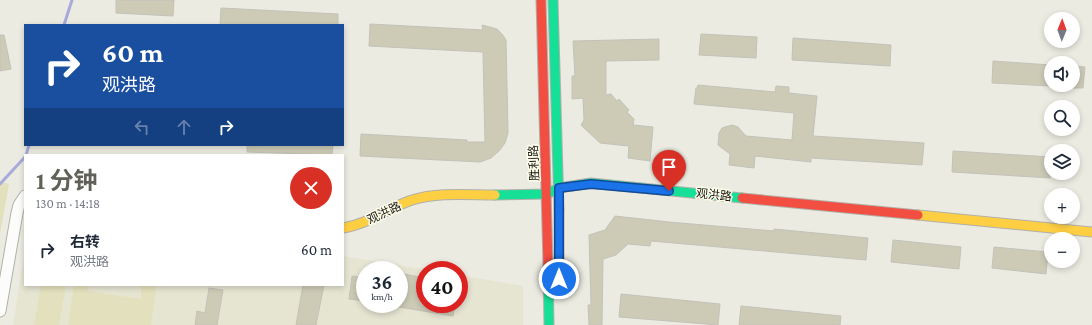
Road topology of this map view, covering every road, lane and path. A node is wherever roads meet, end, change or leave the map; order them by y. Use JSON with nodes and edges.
{"nodes":[{"id":1,"x":541,"y":0,"type":"edge"},
{"id":2,"x":554,"y":0,"type":"edge"},
{"id":3,"x":559,"y":188,"type":"junction"},
{"id":4,"x":547,"y":194,"type":"junction"},
{"id":5,"x":24,"y":198,"type":"edge"},
{"id":6,"x":344,"y":228,"type":"edge"},
{"id":7,"x":1092,"y":232,"type":"edge"},
{"id":8,"x":559,"y":287,"type":"dead end"},
{"id":9,"x":0,"y":311,"type":"edge"},
{"id":10,"x":549,"y":325,"type":"edge"}],
"edges":[{"from":1,"to":4,"type":"street","name":"胜利路"},
{"from":2,"to":3,"type":"street","name":"胜利路"},
{"from":3,"to":4,"type":"street","name":"观洪路"},
{"from":3,"to":7,"type":"street","name":"观洪路"},
{"from":3,"to":8,"type":"street","name":"胜利路"},
{"from":4,"to":6,"type":"street","name":"观洪路"},
{"from":4,"to":10,"type":"street","name":"胜利路"},
{"from":5,"to":9,"type":"street"}]}
